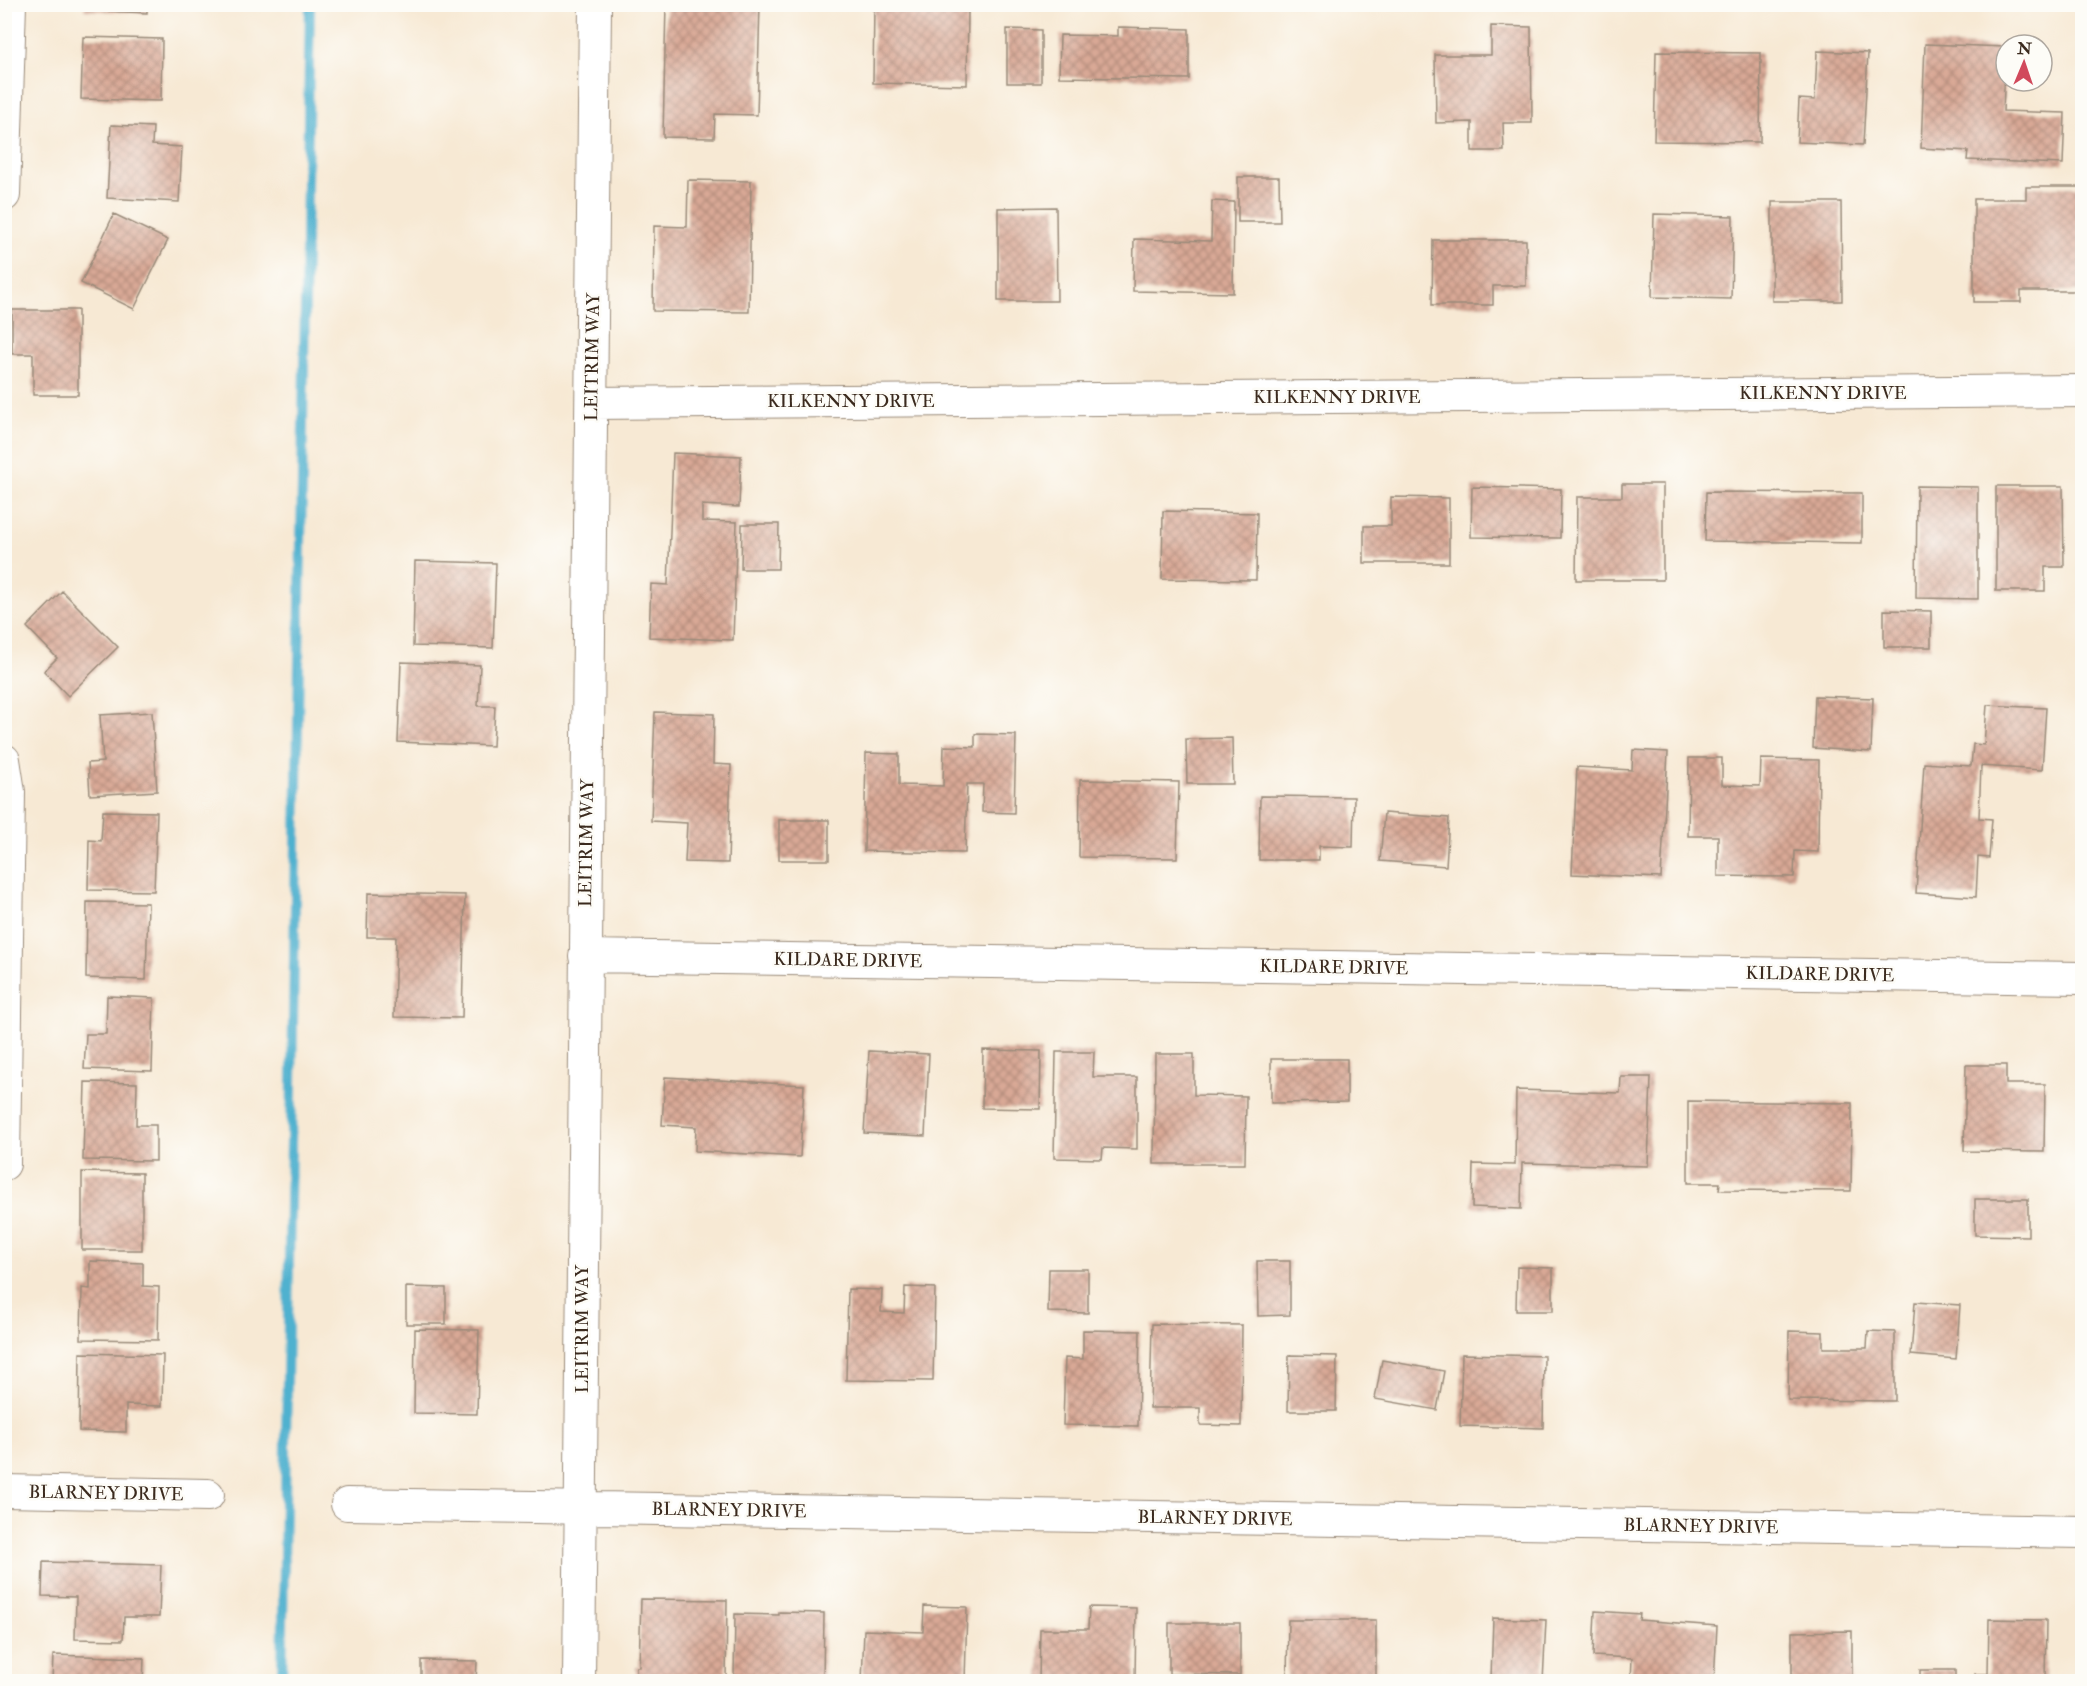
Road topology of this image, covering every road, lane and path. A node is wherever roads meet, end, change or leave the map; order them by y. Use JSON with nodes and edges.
{"nodes":[{"id":1,"x":10,"y":4,"type":"edge"},
{"id":2,"x":595,"y":4,"type":"edge"},
{"id":3,"x":4,"y":195,"type":"edge"},
{"id":4,"x":2082,"y":391,"type":"edge"},
{"id":5,"x":592,"y":403,"type":"junction"},
{"id":6,"x":5,"y":767,"type":"edge"},
{"id":7,"x":585,"y":956,"type":"junction"},
{"id":8,"x":2082,"y":978,"type":"edge"},
{"id":9,"x":4,"y":1164,"type":"edge"},
{"id":10,"x":4,"y":1491,"type":"edge"},
{"id":11,"x":208,"y":1495,"type":"dead end"},
{"id":12,"x":347,"y":1504,"type":"dead end"},
{"id":13,"x":581,"y":1508,"type":"junction"},
{"id":14,"x":2082,"y":1532,"type":"edge"},
{"id":15,"x":579,"y":1682,"type":"edge"}],
"edges":[{"from":1,"to":3,"type":"street"},
{"from":2,"to":5,"type":"street","name":"LEITRIM WAY"},
{"from":4,"to":5,"type":"street","name":"KILKENNY DRIVE"},
{"from":5,"to":7,"type":"street","name":"LEITRIM WAY"},
{"from":6,"to":9,"type":"street"},
{"from":7,"to":8,"type":"street","name":"KILDARE DRIVE"},
{"from":7,"to":13,"type":"street","name":"LEITRIM WAY"},
{"from":10,"to":11,"type":"street","name":"BLARNEY DRIVE"},
{"from":12,"to":13,"type":"street","name":"BLARNEY DRIVE"},
{"from":13,"to":14,"type":"street","name":"BLARNEY DRIVE"},
{"from":13,"to":15,"type":"street","name":"LEITRIM WAY"}]}
